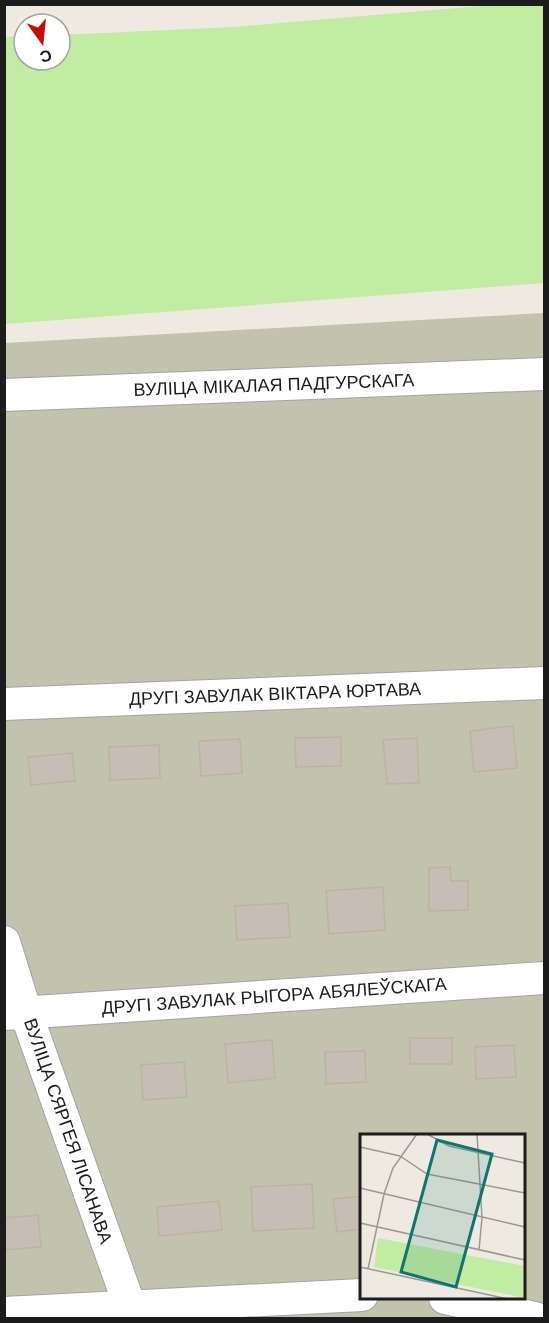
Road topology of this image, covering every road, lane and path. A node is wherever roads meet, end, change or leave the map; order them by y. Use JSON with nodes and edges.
{"nodes":[{"id":1,"x":544,"y":374,"type":"edge"},
{"id":2,"x":4,"y":395,"type":"edge"},
{"id":3,"x":544,"y":683,"type":"edge"},
{"id":4,"x":4,"y":704,"type":"edge"},
{"id":5,"x":4,"y":942,"type":"edge"},
{"id":6,"x":544,"y":978,"type":"edge"},
{"id":7,"x":15,"y":1014,"type":"edge"},
{"id":8,"x":360,"y":1295,"type":"edge"},
{"id":9,"x":450,"y":1299,"type":"edge"},
{"id":10,"x":4,"y":1313,"type":"edge"},
{"id":11,"x":132,"y":1313,"type":"edge"},
{"id":12,"x":535,"y":1318,"type":"edge"}],
"edges":[{"from":1,"to":2,"type":"street","name":"ВУЛІЦА МІКАЛАЯ ПАДГУРСКАГА"},
{"from":3,"to":4,"type":"street","name":"ДРУГІ ЗАВУЛАК ВІКТАРА ЮРТАВА"},
{"from":5,"to":7,"type":"street","name":"ВУЛІЦА СЯРГЕЯ ЛІСАНАВА"},
{"from":6,"to":7,"type":"street","name":"ДРУГІ ЗАВУЛАК РЫГОРА АБЯЛЕЎСКАГА"},
{"from":7,"to":11,"type":"street","name":"ВУЛІЦА СЯРГЕЯ ЛІСАНАВА"},
{"from":8,"to":11,"type":"street"},
{"from":9,"to":12,"type":"street"},
{"from":10,"to":11,"type":"street"}]}
